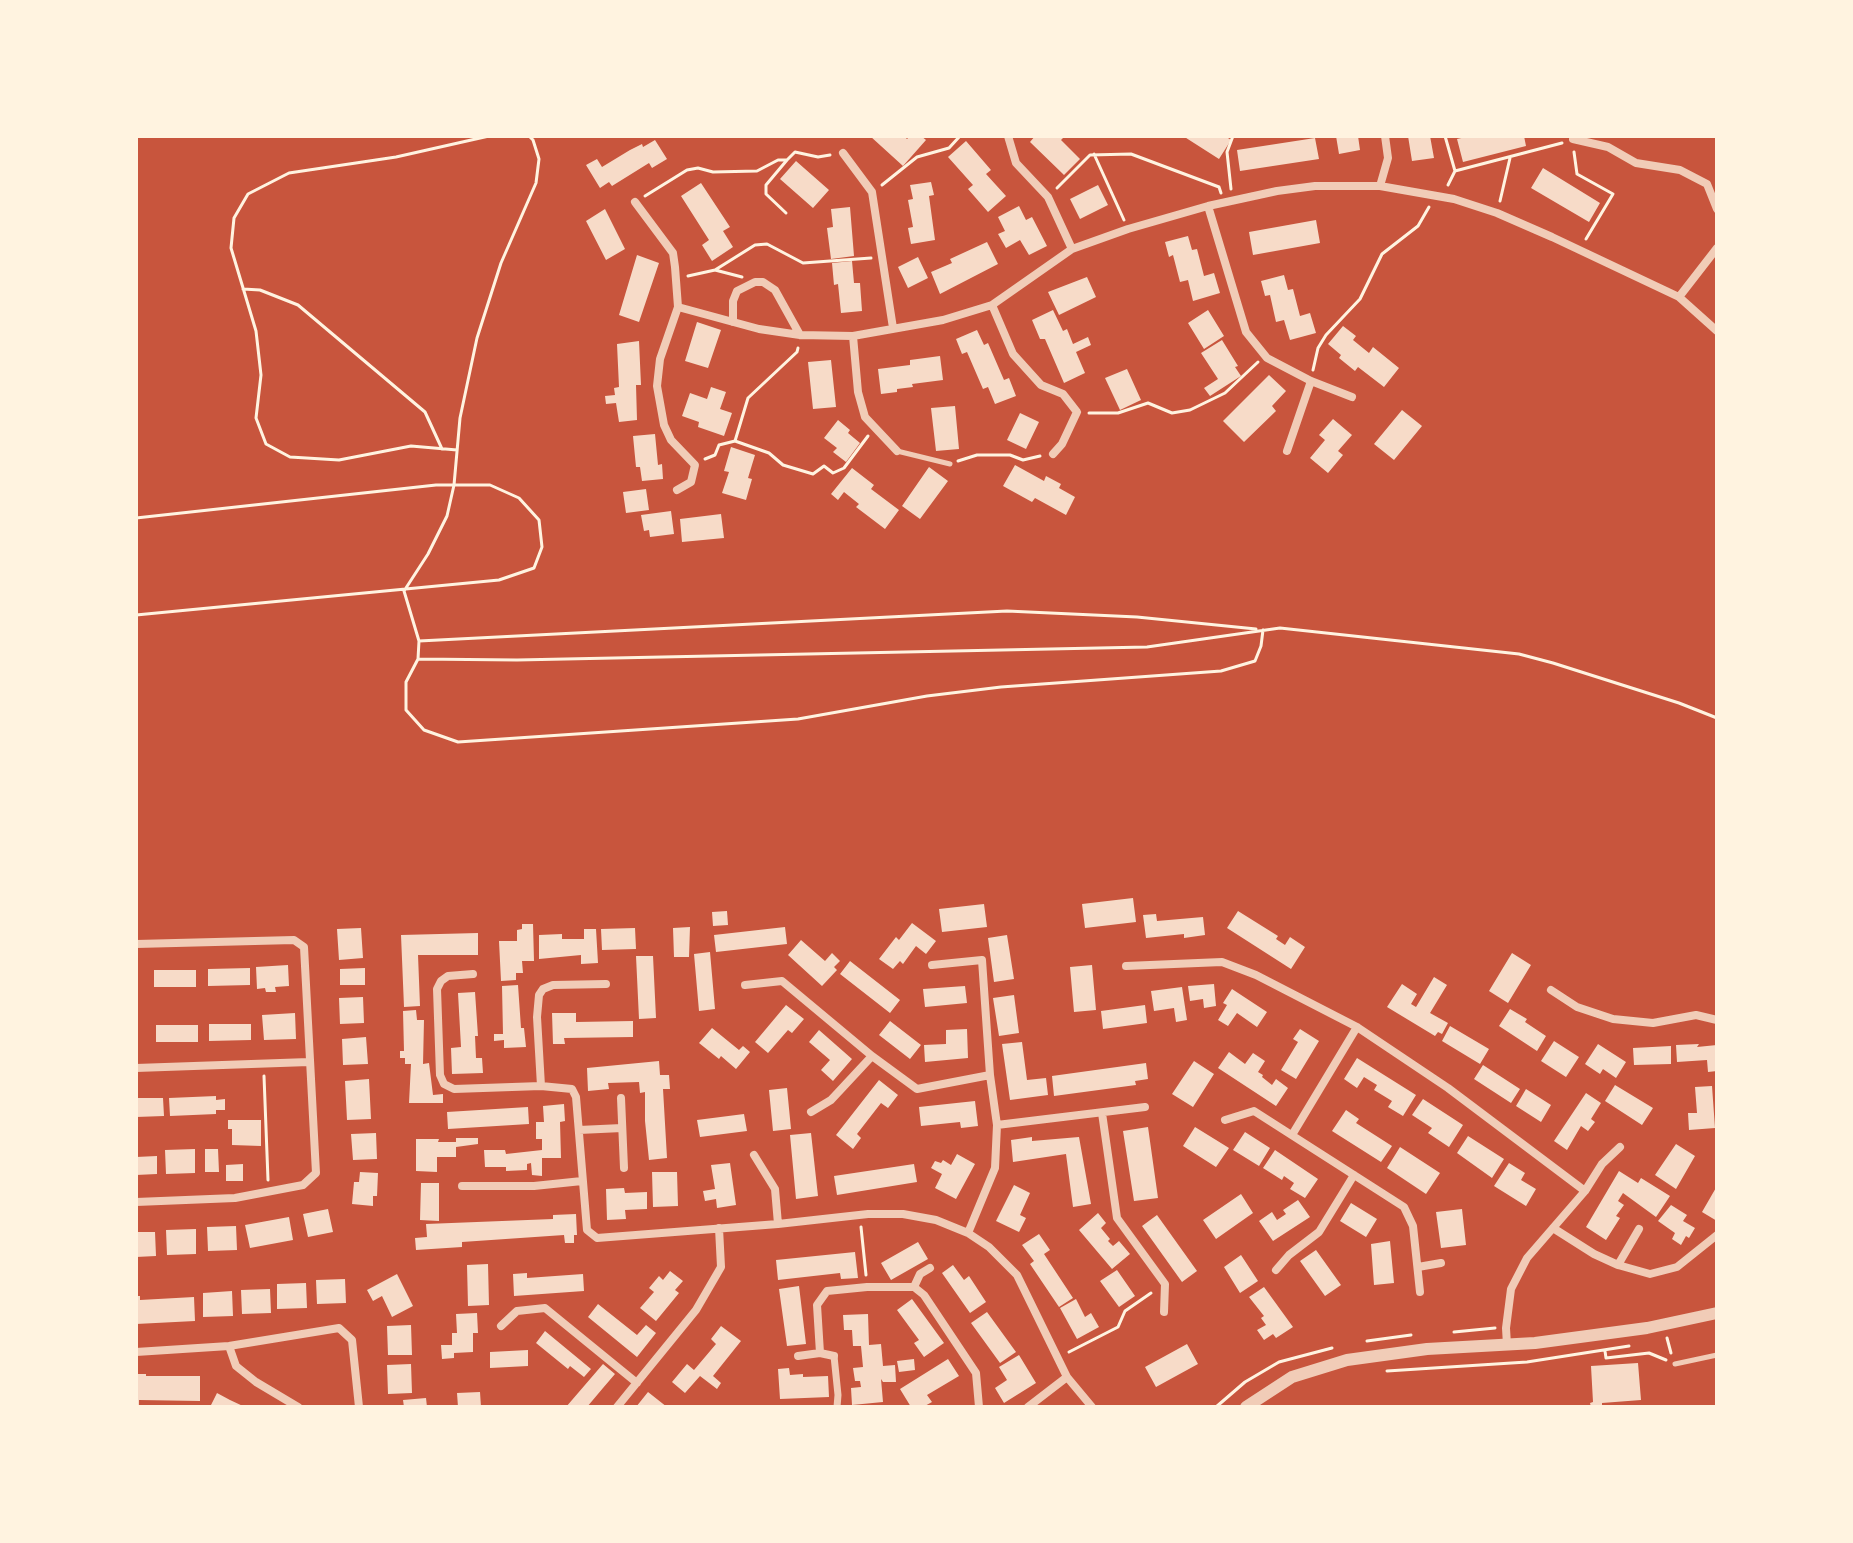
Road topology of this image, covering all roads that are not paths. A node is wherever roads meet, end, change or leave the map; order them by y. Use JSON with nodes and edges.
{"nodes":[{"id":1,"x":1008,"y":136,"type":"edge"},
{"id":2,"x":1385,"y":136,"type":"edge"},
{"id":3,"x":1573,"y":139,"type":"road end"},
{"id":4,"x":843,"y":153,"type":"road end"},
{"id":5,"x":1380,"y":186,"type":"junction"},
{"id":6,"x":635,"y":202,"type":"road end"},
{"id":7,"x":1208,"y":206,"type":"junction"},
{"id":8,"x":1717,"y":209,"type":"edge"},
{"id":9,"x":1717,"y":248,"type":"edge"},
{"id":10,"x":1072,"y":249,"type":"junction"},
{"id":11,"x":1679,"y":297,"type":"junction"},
{"id":12,"x":992,"y":305,"type":"junction"},
{"id":13,"x":678,"y":307,"type":"junction"},
{"id":14,"x":733,"y":322,"type":"junction"},
{"id":15,"x":893,"y":328,"type":"junction"},
{"id":16,"x":1717,"y":331,"type":"edge"},
{"id":17,"x":800,"y":335,"type":"junction"},
{"id":18,"x":853,"y":336,"type":"junction"},
{"id":19,"x":1311,"y":381,"type":"junction"},
{"id":20,"x":1352,"y":397,"type":"dead end"},
{"id":21,"x":897,"y":451,"type":"joint"},
{"id":22,"x":1287,"y":451,"type":"dead end"},
{"id":23,"x":1053,"y":454,"type":"road end"},
{"id":24,"x":950,"y":464,"type":"road end"},
{"id":25,"x":677,"y":490,"type":"dead end"},
{"id":26,"x":136,"y":944,"type":"edge"},
{"id":27,"x":932,"y":965,"type":"dead end"},
{"id":28,"x":1126,"y":966,"type":"dead end"},
{"id":29,"x":473,"y":974,"type":"dead end"},
{"id":30,"x":606,"y":984,"type":"dead end"},
{"id":31,"x":745,"y":985,"type":"dead end"},
{"id":32,"x":1551,"y":990,"type":"dead end"},
{"id":33,"x":1717,"y":1020,"type":"edge"},
{"id":34,"x":1357,"y":1027,"type":"junction"},
{"id":35,"x":872,"y":1056,"type":"junction"},
{"id":36,"x":309,"y":1062,"type":"junction"},
{"id":37,"x":136,"y":1068,"type":"edge"},
{"id":38,"x":990,"y":1075,"type":"junction"},
{"id":39,"x":541,"y":1086,"type":"junction"},
{"id":40,"x":621,"y":1098,"type":"dead end"},
{"id":41,"x":1145,"y":1107,"type":"dead end"},
{"id":42,"x":811,"y":1112,"type":"dead end"},
{"id":43,"x":1102,"y":1113,"type":"junction"},
{"id":44,"x":1225,"y":1120,"type":"dead end"},
{"id":45,"x":997,"y":1125,"type":"junction"},
{"id":46,"x":622,"y":1128,"type":"junction"},
{"id":47,"x":579,"y":1130,"type":"junction"},
{"id":48,"x":1292,"y":1135,"type":"junction"},
{"id":49,"x":1620,"y":1147,"type":"dead end"},
{"id":50,"x":754,"y":1155,"type":"dead end"},
{"id":51,"x":624,"y":1168,"type":"dead end"},
{"id":52,"x":1354,"y":1175,"type":"junction"},
{"id":53,"x":582,"y":1181,"type":"junction"},
{"id":54,"x":462,"y":1186,"type":"dead end"},
{"id":55,"x":1585,"y":1191,"type":"junction"},
{"id":56,"x":136,"y":1202,"type":"edge"},
{"id":57,"x":778,"y":1224,"type":"junction"},
{"id":58,"x":719,"y":1228,"type":"junction"},
{"id":59,"x":1553,"y":1228,"type":"junction"},
{"id":60,"x":1639,"y":1229,"type":"dead end"},
{"id":61,"x":968,"y":1233,"type":"junction"},
{"id":62,"x":1717,"y":1235,"type":"edge"},
{"id":63,"x":1441,"y":1263,"type":"dead end"},
{"id":64,"x":1618,"y":1265,"type":"junction"},
{"id":65,"x":1418,"y":1267,"type":"junction"},
{"id":66,"x":930,"y":1268,"type":"dead end"},
{"id":67,"x":1276,"y":1270,"type":"dead end"},
{"id":68,"x":914,"y":1287,"type":"junction"},
{"id":69,"x":1420,"y":1292,"type":"dead end"},
{"id":70,"x":1164,"y":1312,"type":"dead end"},
{"id":71,"x":1717,"y":1313,"type":"edge"},
{"id":72,"x":501,"y":1326,"type":"dead end"},
{"id":73,"x":1507,"y":1345,"type":"junction"},
{"id":74,"x":229,"y":1346,"type":"junction"},
{"id":75,"x":136,"y":1352,"type":"edge"},
{"id":76,"x":820,"y":1353,"type":"junction"},
{"id":77,"x":1717,"y":1355,"type":"edge"},
{"id":78,"x":798,"y":1356,"type":"dead end"},
{"id":79,"x":834,"y":1356,"type":"joint"},
{"id":80,"x":1675,"y":1364,"type":"road end"},
{"id":81,"x":1067,"y":1377,"type":"junction"},
{"id":82,"x":637,"y":1383,"type":"junction"},
{"id":83,"x":298,"y":1407,"type":"edge"},
{"id":84,"x":359,"y":1407,"type":"edge"},
{"id":85,"x":617,"y":1407,"type":"edge"},
{"id":86,"x":837,"y":1407,"type":"edge"},
{"id":87,"x":979,"y":1407,"type":"edge"},
{"id":88,"x":1028,"y":1407,"type":"edge"},
{"id":89,"x":1092,"y":1407,"type":"edge"},
{"id":90,"x":1246,"y":1407,"type":"edge"}],
"edges":[{"from":1,"to":10,"type":"street"},
{"from":2,"to":5,"type":"street"},
{"from":3,"to":8,"type":"street"},
{"from":4,"to":15,"type":"street"},
{"from":5,"to":7,"type":"street"},
{"from":5,"to":11,"type":"street"},
{"from":6,"to":13,"type":"street"},
{"from":7,"to":10,"type":"street"},
{"from":7,"to":19,"type":"street"},
{"from":9,"to":11,"type":"street"},
{"from":10,"to":12,"type":"street"},
{"from":11,"to":16,"type":"street"},
{"from":12,"to":15,"type":"street"},
{"from":12,"to":23,"type":"street"},
{"from":13,"to":14,"type":"street"},
{"from":13,"to":25,"type":"street"},
{"from":14,"to":17,"type":"street"},
{"from":14,"to":17,"type":"street"},
{"from":15,"to":18,"type":"street"},
{"from":17,"to":18,"type":"street"},
{"from":18,"to":21,"type":"street"},
{"from":19,"to":20,"type":"street"},
{"from":19,"to":22,"type":"street"},
{"from":21,"to":24,"type":"lane"},
{"from":26,"to":36,"type":"street"},
{"from":27,"to":38,"type":"street"},
{"from":28,"to":34,"type":"street"},
{"from":29,"to":39,"type":"street"},
{"from":30,"to":39,"type":"street"},
{"from":31,"to":35,"type":"street"},
{"from":32,"to":33,"type":"street"},
{"from":34,"to":48,"type":"street"},
{"from":34,"to":55,"type":"street"},
{"from":35,"to":38,"type":"street"},
{"from":35,"to":42,"type":"street"},
{"from":36,"to":37,"type":"street"},
{"from":36,"to":56,"type":"street"},
{"from":38,"to":45,"type":"street"},
{"from":39,"to":47,"type":"street"},
{"from":40,"to":46,"type":"street"},
{"from":41,"to":43,"type":"street"},
{"from":43,"to":45,"type":"street"},
{"from":43,"to":70,"type":"street"},
{"from":44,"to":48,"type":"street"},
{"from":45,"to":61,"type":"street"},
{"from":46,"to":47,"type":"street"},
{"from":46,"to":51,"type":"street"},
{"from":47,"to":53,"type":"street"},
{"from":48,"to":52,"type":"street"},
{"from":49,"to":55,"type":"street"},
{"from":50,"to":57,"type":"street"},
{"from":52,"to":65,"type":"street"},
{"from":52,"to":67,"type":"street"},
{"from":53,"to":54,"type":"street"},
{"from":53,"to":58,"type":"street"},
{"from":55,"to":59,"type":"street"},
{"from":57,"to":58,"type":"street"},
{"from":57,"to":61,"type":"street"},
{"from":58,"to":82,"type":"street"},
{"from":59,"to":64,"type":"street"},
{"from":59,"to":73,"type":"street"},
{"from":60,"to":64,"type":"street"},
{"from":61,"to":81,"type":"street"},
{"from":62,"to":64,"type":"street"},
{"from":63,"to":65,"type":"street"},
{"from":65,"to":69,"type":"street"},
{"from":66,"to":68,"type":"street"},
{"from":68,"to":76,"type":"street"},
{"from":68,"to":87,"type":"street"},
{"from":71,"to":73,"type":"street"},
{"from":72,"to":82,"type":"street"},
{"from":73,"to":90,"type":"street"},
{"from":74,"to":75,"type":"street"},
{"from":74,"to":83,"type":"street"},
{"from":74,"to":84,"type":"street"},
{"from":76,"to":78,"type":"street"},
{"from":76,"to":79,"type":"street"},
{"from":77,"to":80,"type":"lane"},
{"from":79,"to":86,"type":"street"},
{"from":81,"to":88,"type":"street"},
{"from":81,"to":89,"type":"street"},
{"from":82,"to":85,"type":"street"}]}
